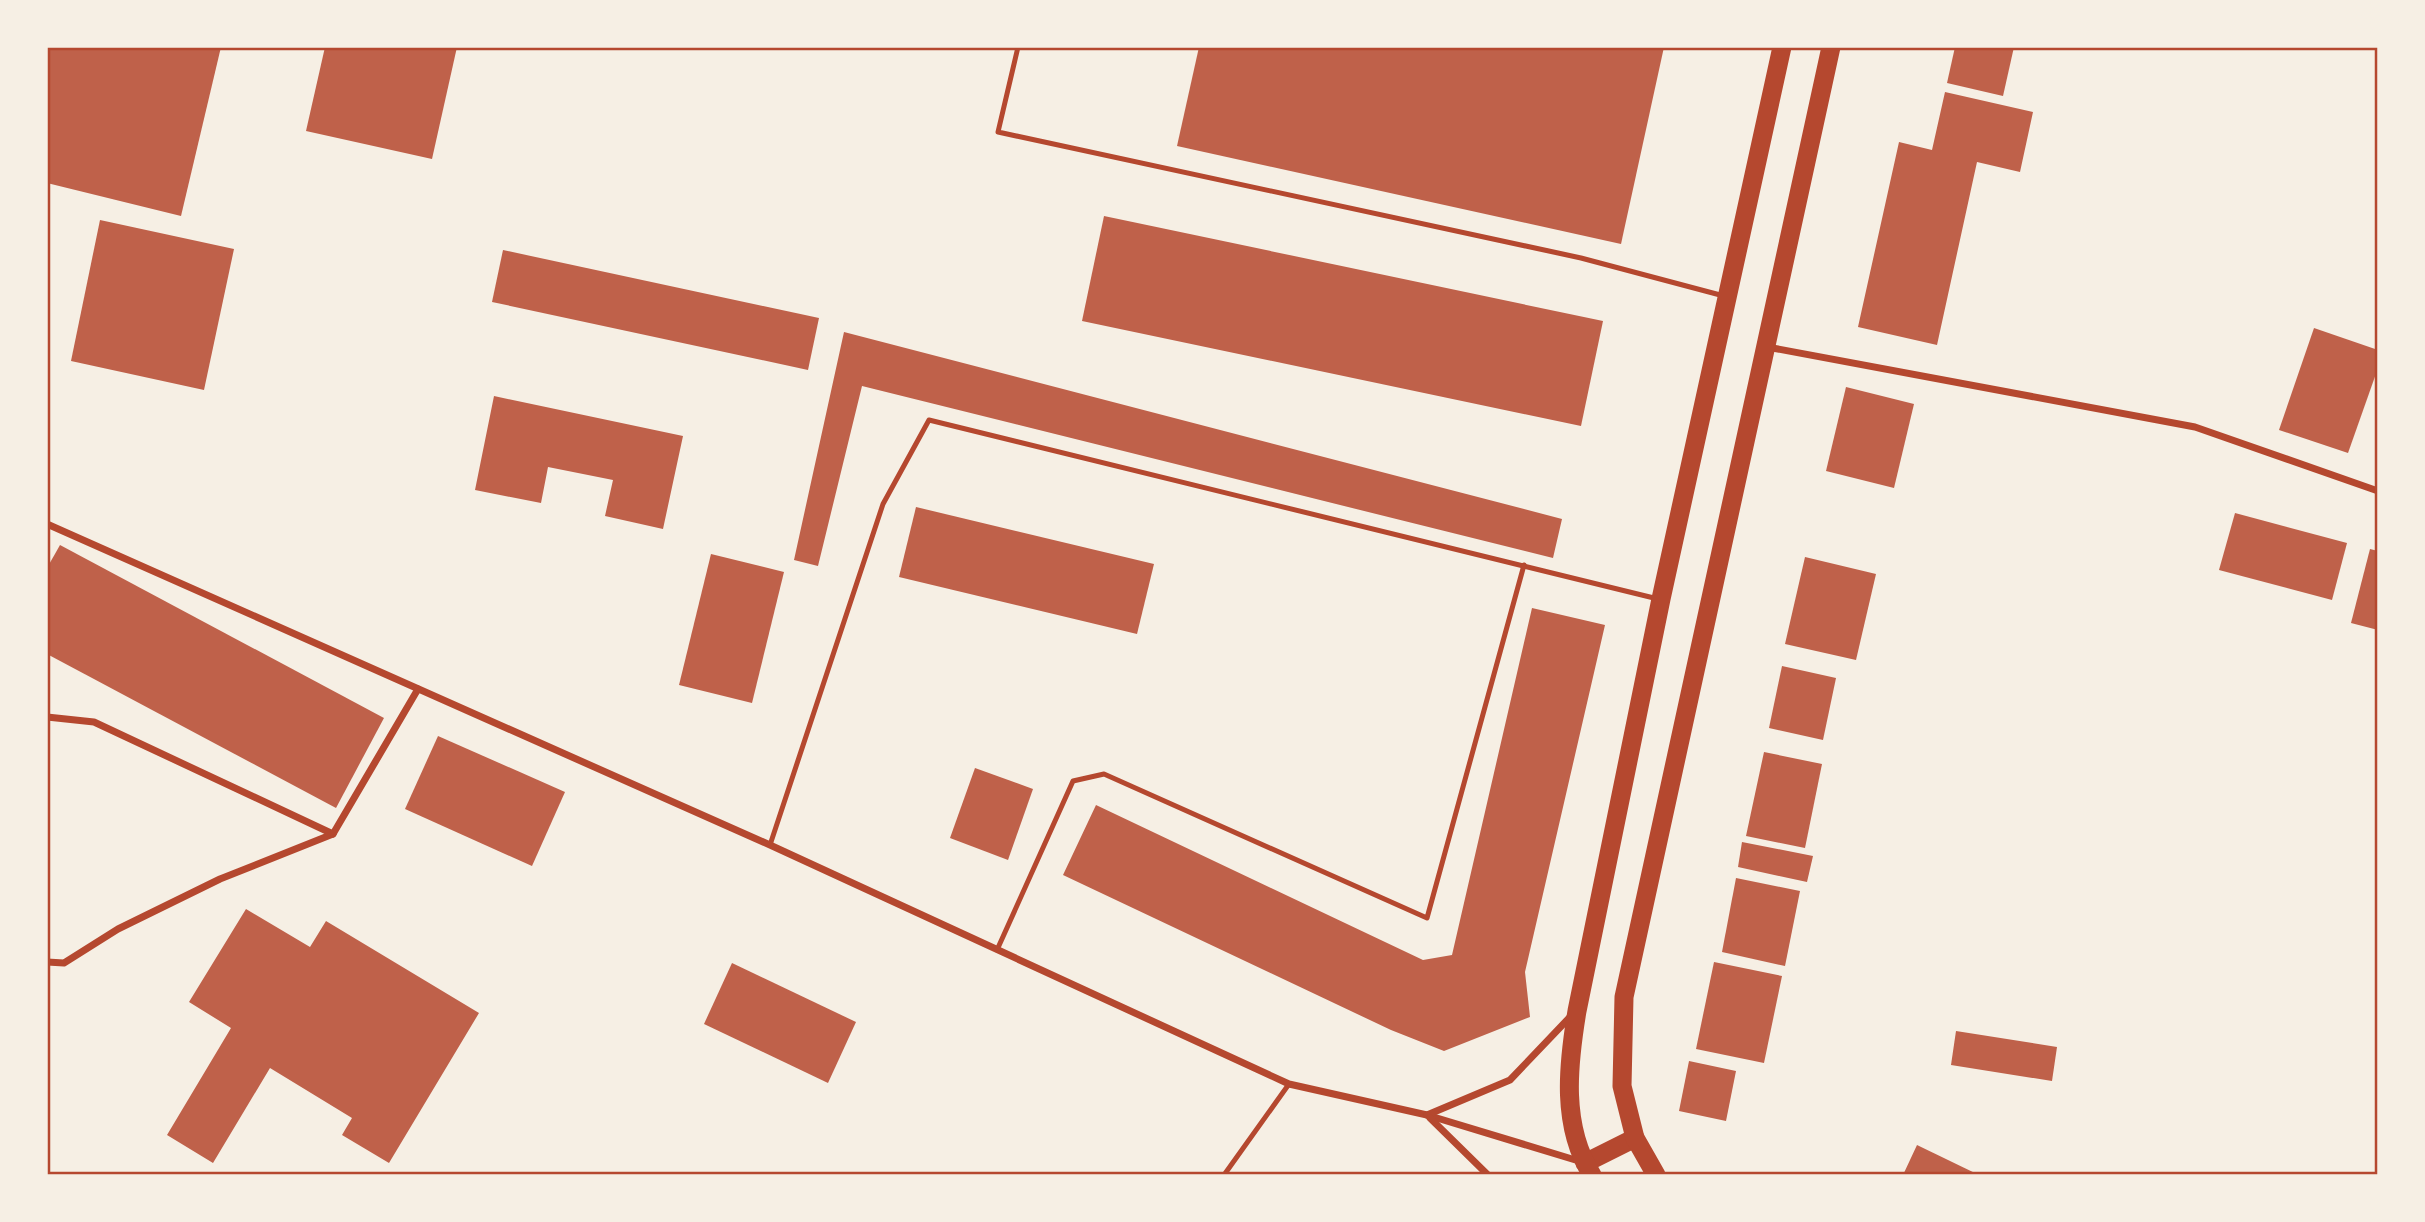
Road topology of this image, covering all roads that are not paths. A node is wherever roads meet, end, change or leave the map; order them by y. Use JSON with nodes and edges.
{"nodes":[{"id":1,"x":1018,"y":47,"type":"edge"},
{"id":2,"x":1782,"y":47,"type":"edge"},
{"id":3,"x":1831,"y":47,"type":"edge"},
{"id":4,"x":1727,"y":297,"type":"junction"},
{"id":5,"x":1765,"y":347,"type":"junction"},
{"id":6,"x":2378,"y":491,"type":"edge"},
{"id":7,"x":47,"y":524,"type":"edge"},
{"id":8,"x":1524,"y":565,"type":"junction"},
{"id":9,"x":1661,"y":599,"type":"junction"},
{"id":10,"x":418,"y":689,"type":"junction"},
{"id":11,"x":47,"y":717,"type":"edge"},
{"id":12,"x":333,"y":834,"type":"junction"},
{"id":13,"x":770,"y":845,"type":"junction"},
{"id":14,"x":998,"y":950,"type":"junction"},
{"id":15,"x":47,"y":962,"type":"edge"},
{"id":16,"x":1577,"y":1011,"type":"junction"},
{"id":17,"x":1289,"y":1084,"type":"junction"},
{"id":18,"x":1427,"y":1115,"type":"junction"},
{"id":19,"x":1635,"y":1138,"type":"junction"},
{"id":20,"x":1589,"y":1169,"type":"edge"},
{"id":21,"x":1224,"y":1175,"type":"edge"},
{"id":22,"x":1488,"y":1175,"type":"edge"},
{"id":23,"x":1656,"y":1175,"type":"edge"}],
"edges":[{"from":1,"to":4,"type":"lane"},
{"from":2,"to":4,"type":"highway"},
{"from":3,"to":5,"type":"highway"},
{"from":4,"to":9,"type":"highway"},
{"from":5,"to":6,"type":"street"},
{"from":5,"to":19,"type":"highway"},
{"from":7,"to":10,"type":"street"},
{"from":8,"to":9,"type":"lane"},
{"from":8,"to":13,"type":"lane"},
{"from":8,"to":14,"type":"lane"},
{"from":9,"to":16,"type":"highway"},
{"from":10,"to":12,"type":"street"},
{"from":10,"to":13,"type":"street"},
{"from":11,"to":12,"type":"street"},
{"from":12,"to":15,"type":"street"},
{"from":13,"to":14,"type":"street"},
{"from":14,"to":17,"type":"street"},
{"from":16,"to":18,"type":"street"},
{"from":16,"to":20,"type":"highway"},
{"from":17,"to":18,"type":"street"},
{"from":17,"to":21,"type":"lane"},
{"from":18,"to":20,"type":"street"},
{"from":18,"to":22,"type":"street"},
{"from":19,"to":20,"type":"highway"},
{"from":19,"to":23,"type":"highway"}]}
